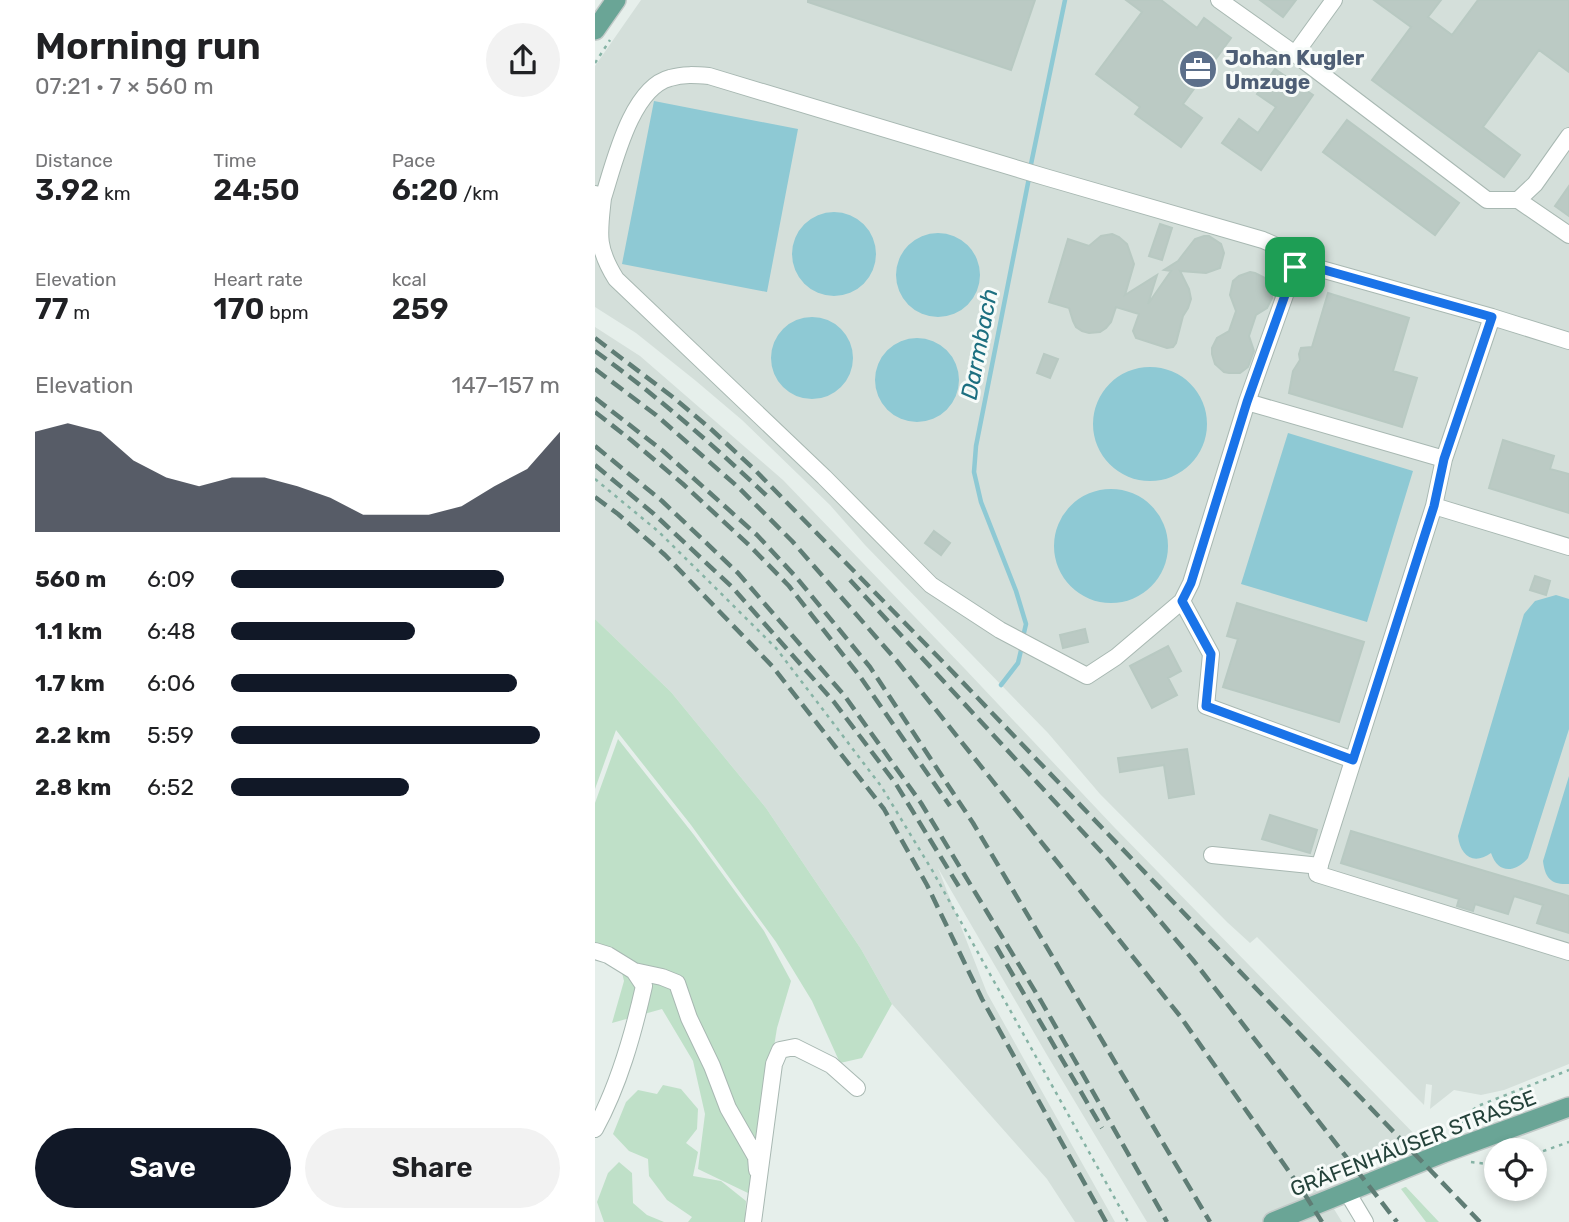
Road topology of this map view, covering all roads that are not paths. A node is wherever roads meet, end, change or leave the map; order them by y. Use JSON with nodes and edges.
{"nodes":[{"id":1,"x":616,"y":0,"type":"edge"},
{"id":2,"x":1219,"y":0,"type":"edge"},
{"id":3,"x":1334,"y":0,"type":"edge"},
{"id":4,"x":595,"y":30,"type":"edge"},
{"id":5,"x":1295,"y":54,"type":"junction"},
{"id":6,"x":1569,"y":136,"type":"edge"},
{"id":7,"x":599,"y":196,"type":"edge"},
{"id":8,"x":1518,"y":200,"type":"junction"},
{"id":9,"x":1569,"y":235,"type":"edge"},
{"id":10,"x":1295,"y":267,"type":"junction"},
{"id":11,"x":1492,"y":317,"type":"junction"},
{"id":12,"x":1569,"y":341,"type":"edge"},
{"id":13,"x":1247,"y":402,"type":"junction"},
{"id":14,"x":1444,"y":459,"type":"junction"},
{"id":15,"x":1434,"y":506,"type":"junction"},
{"id":16,"x":1569,"y":547,"type":"edge"},
{"id":17,"x":1182,"y":601,"type":"junction"},
{"id":18,"x":1353,"y":760,"type":"junction"},
{"id":19,"x":1213,"y":855,"type":"dead end"},
{"id":20,"x":1320,"y":866,"type":"junction"},
{"id":21,"x":595,"y":951,"type":"edge"},
{"id":22,"x":1569,"y":952,"type":"edge"},
{"id":23,"x":634,"y":971,"type":"junction"},
{"id":24,"x":856,"y":1088,"type":"dead end"},
{"id":25,"x":1569,"y":1107,"type":"edge"},
{"id":26,"x":595,"y":1129,"type":"edge"},
{"id":27,"x":759,"y":1184,"type":"junction"},
{"id":28,"x":1347,"y":1192,"type":"junction"},
{"id":29,"x":753,"y":1222,"type":"edge"},
{"id":30,"x":1273,"y":1222,"type":"edge"},
{"id":31,"x":1365,"y":1222,"type":"edge"}],
"edges":[{"from":1,"to":4,"type":"main road"},
{"from":2,"to":5,"type":"street"},
{"from":3,"to":5,"type":"street"},
{"from":5,"to":8,"type":"street"},
{"from":6,"to":8,"type":"street"},
{"from":7,"to":10,"type":"street"},
{"from":7,"to":17,"type":"street"},
{"from":8,"to":9,"type":"street"},
{"from":10,"to":11,"type":"street"},
{"from":10,"to":13,"type":"street"},
{"from":11,"to":12,"type":"street"},
{"from":11,"to":14,"type":"street"},
{"from":13,"to":14,"type":"street"},
{"from":13,"to":17,"type":"street"},
{"from":14,"to":15,"type":"street"},
{"from":15,"to":16,"type":"street"},
{"from":15,"to":18,"type":"street"},
{"from":17,"to":18,"type":"street"},
{"from":18,"to":20,"type":"street"},
{"from":19,"to":20,"type":"street"},
{"from":20,"to":22,"type":"street"},
{"from":21,"to":23,"type":"street"},
{"from":23,"to":26,"type":"street"},
{"from":23,"to":27,"type":"street"},
{"from":24,"to":27,"type":"street"},
{"from":25,"to":28,"type":"main road","name":"GRÄFENHÄUSER STRASSE"},
{"from":27,"to":29,"type":"street"},
{"from":28,"to":30,"type":"main road","name":"GRÄFENHÄUSER STRASSE"},
{"from":28,"to":31,"type":"street"}]}
